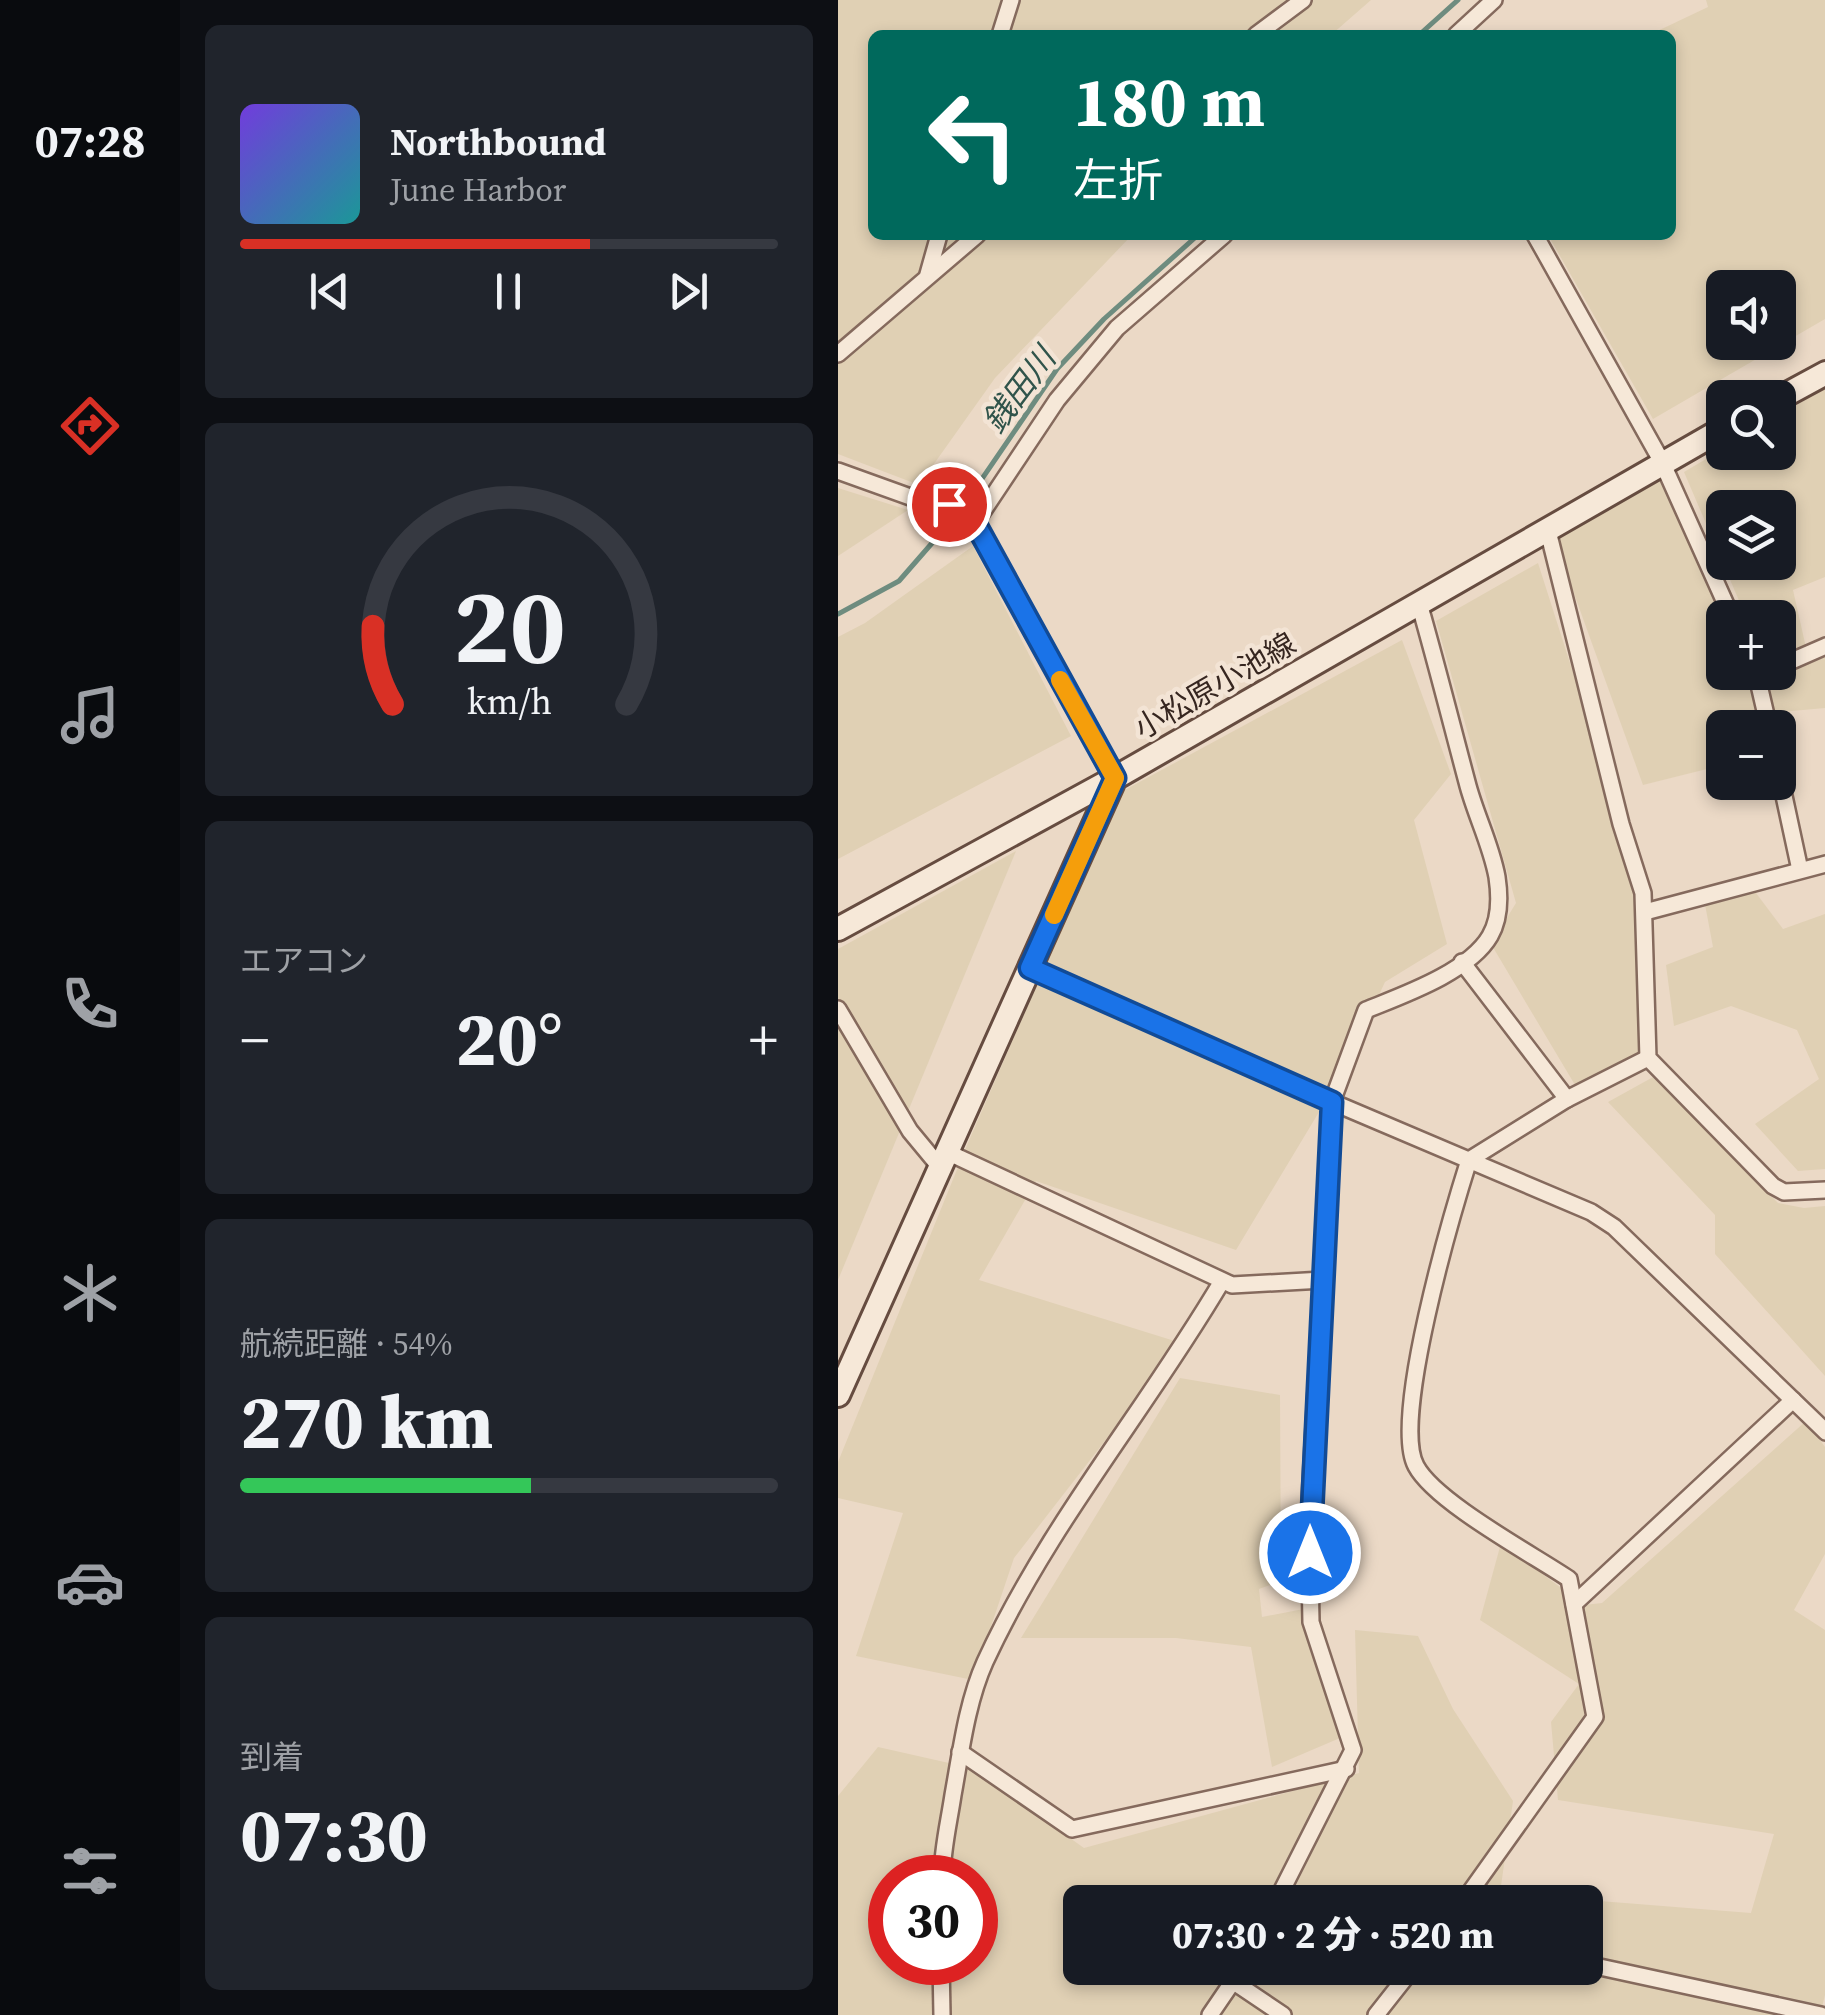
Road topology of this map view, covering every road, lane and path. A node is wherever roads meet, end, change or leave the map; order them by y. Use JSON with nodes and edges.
{"nodes":[{"id":1,"x":1011,"y":0,"type":"edge"},
{"id":2,"x":1303,"y":0,"type":"edge"},
{"id":3,"x":1494,"y":0,"type":"edge"},
{"id":4,"x":1002,"y":30,"type":"edge"},
{"id":5,"x":1263,"y":30,"type":"edge"},
{"id":6,"x":1461,"y":30,"type":"edge"},
{"id":7,"x":938,"y":240,"type":"edge"},
{"id":8,"x":971,"y":240,"type":"edge"},
{"id":9,"x":1218,"y":240,"type":"edge"},
{"id":10,"x":1538,"y":240,"type":"edge"},
{"id":11,"x":928,"y":274,"type":"junction"},
{"id":12,"x":838,"y":354,"type":"edge"},
{"id":13,"x":1826,"y":373,"type":"edge"},
{"id":14,"x":1796,"y":389,"type":"edge"},
{"id":15,"x":1706,"y":437,"type":"edge"},
{"id":16,"x":1662,"y":462,"type":"junction"},
{"id":17,"x":838,"y":471,"type":"edge"},
{"id":18,"x":975,"y":523,"type":"junction"},
{"id":19,"x":1548,"y":531,"type":"junction"},
{"id":20,"x":1724,"y":600,"type":"edge"},
{"id":21,"x":1419,"y":603,"type":"junction"},
{"id":22,"x":1826,"y":646,"type":"edge"},
{"id":23,"x":1796,"y":659,"type":"edge"},
{"id":24,"x":1115,"y":778,"type":"junction"},
{"id":25,"x":1785,"y":800,"type":"edge"},
{"id":26,"x":1826,"y":864,"type":"edge"},
{"id":27,"x":1800,"y":870,"type":"junction"},
{"id":28,"x":1645,"y":912,"type":"junction"},
{"id":29,"x":838,"y":928,"type":"edge"},
{"id":30,"x":1462,"y":962,"type":"junction"},
{"id":31,"x":1030,"y":968,"type":"junction"},
{"id":32,"x":838,"y":1008,"type":"edge"},
{"id":33,"x":1648,"y":1058,"type":"junction"},
{"id":34,"x":1567,"y":1099,"type":"junction"},
{"id":35,"x":1332,"y":1102,"type":"junction"},
{"id":36,"x":943,"y":1159,"type":"junction"},
{"id":37,"x":1469,"y":1160,"type":"junction"},
{"id":38,"x":1826,"y":1190,"type":"edge"},
{"id":39,"x":1323,"y":1280,"type":"junction"},
{"id":40,"x":1222,"y":1281,"type":"junction"},
{"id":41,"x":838,"y":1395,"type":"edge"},
{"id":42,"x":1793,"y":1400,"type":"junction"},
{"id":43,"x":1826,"y":1432,"type":"edge"},
{"id":44,"x":1574,"y":1604,"type":"junction"},
{"id":45,"x":960,"y":1752,"type":"junction"},
{"id":46,"x":1346,"y":1770,"type":"junction"},
{"id":47,"x":945,"y":1855,"type":"edge"},
{"id":48,"x":1285,"y":1885,"type":"edge"},
{"id":49,"x":1474,"y":1885,"type":"edge"},
{"id":50,"x":1603,"y":1968,"type":"edge"},
{"id":51,"x":941,"y":1985,"type":"edge"},
{"id":52,"x":1231,"y":1985,"type":"edge"},
{"id":53,"x":1249,"y":1985,"type":"edge"},
{"id":54,"x":1400,"y":1985,"type":"edge"},
{"id":55,"x":942,"y":2015,"type":"edge"},
{"id":56,"x":1210,"y":2015,"type":"edge"},
{"id":57,"x":1283,"y":2015,"type":"edge"},
{"id":58,"x":1376,"y":2015,"type":"edge"},
{"id":59,"x":1821,"y":2015,"type":"edge"}],
"edges":[{"from":1,"to":4,"type":"street"},
{"from":2,"to":5,"type":"street"},
{"from":3,"to":6,"type":"street"},
{"from":7,"to":11,"type":"street"},
{"from":8,"to":11,"type":"street"},
{"from":9,"to":18,"type":"street"},
{"from":10,"to":16,"type":"street"},
{"from":11,"to":12,"type":"street"},
{"from":13,"to":14,"type":"main road"},
{"from":15,"to":16,"type":"main road","name":"小松原小池線"},
{"from":16,"to":19,"type":"main road","name":"小松原小池線"},
{"from":16,"to":20,"type":"street"},
{"from":17,"to":18,"type":"street"},
{"from":18,"to":24,"type":"street"},
{"from":19,"to":21,"type":"main road","name":"小松原小池線"},
{"from":19,"to":28,"type":"street"},
{"from":21,"to":24,"type":"main road","name":"小松原小池線"},
{"from":21,"to":30,"type":"street"},
{"from":22,"to":23,"type":"street"},
{"from":24,"to":29,"type":"main road"},
{"from":24,"to":31,"type":"main road","name":"小松原小池線"},
{"from":25,"to":27,"type":"street"},
{"from":26,"to":27,"type":"street"},
{"from":27,"to":28,"type":"street"},
{"from":28,"to":33,"type":"street"},
{"from":30,"to":34,"type":"street"},
{"from":30,"to":35,"type":"street"},
{"from":31,"to":35,"type":"street"},
{"from":31,"to":36,"type":"main road","name":"小松原小池線"},
{"from":32,"to":36,"type":"street"},
{"from":33,"to":34,"type":"street"},
{"from":33,"to":38,"type":"street"},
{"from":34,"to":37,"type":"street"},
{"from":35,"to":37,"type":"street"},
{"from":35,"to":39,"type":"street"},
{"from":36,"to":40,"type":"street"},
{"from":36,"to":41,"type":"main road","name":"小松原小池線"},
{"from":37,"to":42,"type":"street"},
{"from":37,"to":44,"type":"street"},
{"from":39,"to":40,"type":"street"},
{"from":39,"to":46,"type":"street"},
{"from":40,"to":45,"type":"street"},
{"from":42,"to":43,"type":"street"},
{"from":42,"to":44,"type":"street"},
{"from":44,"to":49,"type":"street"},
{"from":45,"to":46,"type":"street"},
{"from":45,"to":47,"type":"street"},
{"from":46,"to":48,"type":"street"},
{"from":50,"to":59,"type":"street"},
{"from":51,"to":55,"type":"street"},
{"from":52,"to":56,"type":"street"},
{"from":53,"to":57,"type":"street"},
{"from":54,"to":58,"type":"street"}]}
